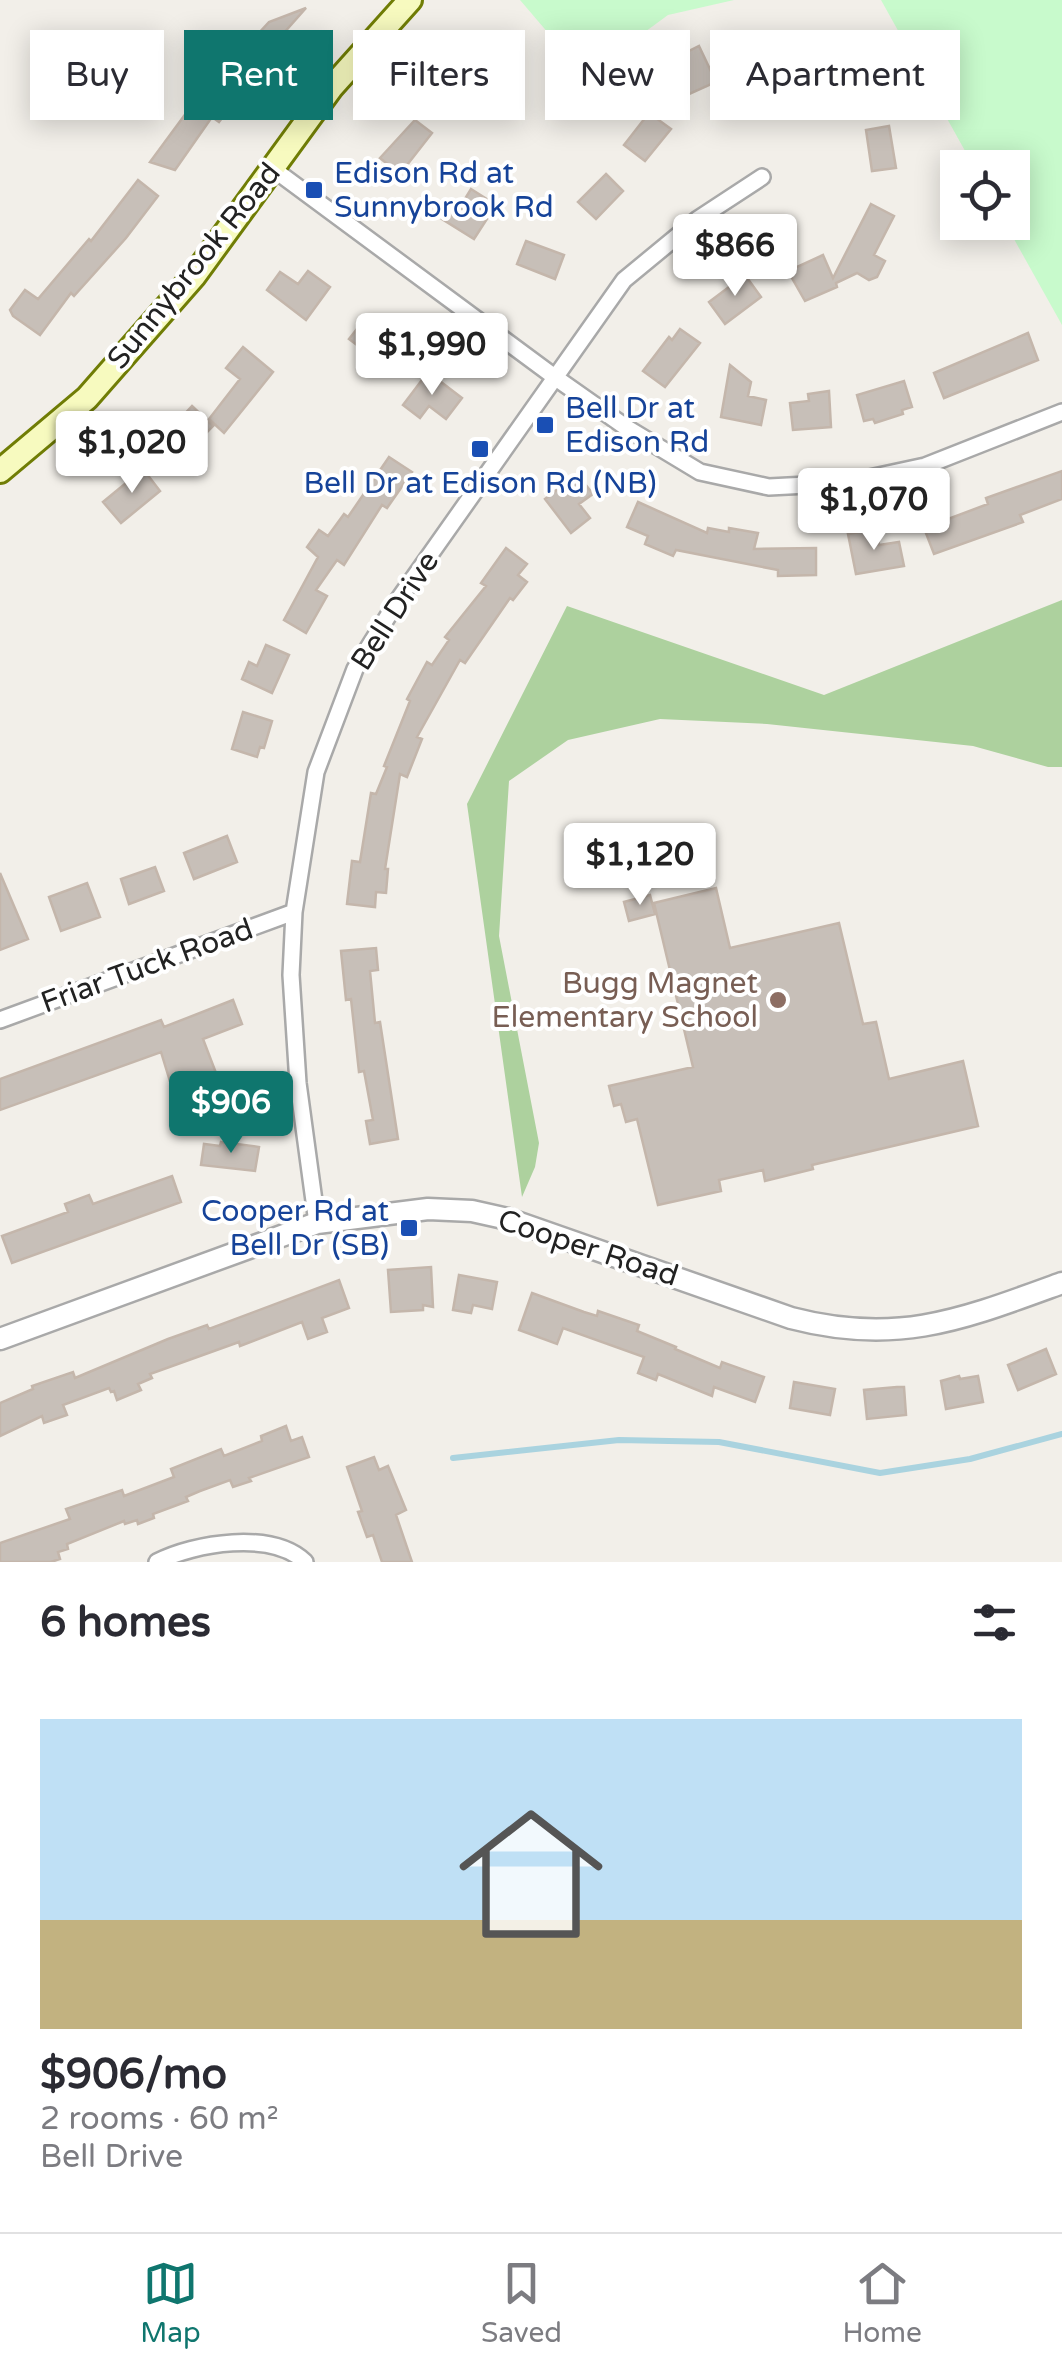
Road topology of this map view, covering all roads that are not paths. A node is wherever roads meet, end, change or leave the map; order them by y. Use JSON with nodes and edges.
{"nodes":[{"id":1,"x":410,"y":0,"type":"edge"},
{"id":2,"x":272,"y":168,"type":"junction"},
{"id":3,"x":762,"y":177,"type":"dead end"},
{"id":4,"x":556,"y":378,"type":"junction"},
{"id":5,"x":1062,"y":412,"type":"edge"},
{"id":6,"x":0,"y":470,"type":"edge"},
{"id":7,"x":294,"y":912,"type":"junction"},
{"id":8,"x":0,"y":1020,"type":"edge"},
{"id":9,"x":316,"y":1223,"type":"junction"},
{"id":10,"x":1062,"y":1283,"type":"edge"},
{"id":11,"x":0,"y":1338,"type":"edge"},
{"id":12,"x":157,"y":1562,"type":"edge"},
{"id":13,"x":306,"y":1562,"type":"edge"}],
"edges":[{"from":1,"to":2,"type":"main road","name":"Sunnybrook Road"},
{"from":2,"to":4,"type":"street"},
{"from":2,"to":6,"type":"main road","name":"Sunnybrook Road"},
{"from":3,"to":4,"type":"street","name":"Bell Drive"},
{"from":4,"to":5,"type":"street"},
{"from":4,"to":7,"type":"street","name":"Bell Drive"},
{"from":7,"to":8,"type":"street","name":"Friar Tuck Road"},
{"from":7,"to":9,"type":"street","name":"Bell Drive"},
{"from":9,"to":10,"type":"street","name":"Cooper Road"},
{"from":9,"to":11,"type":"street","name":"Cooper Road"},
{"from":12,"to":13,"type":"street"}]}
